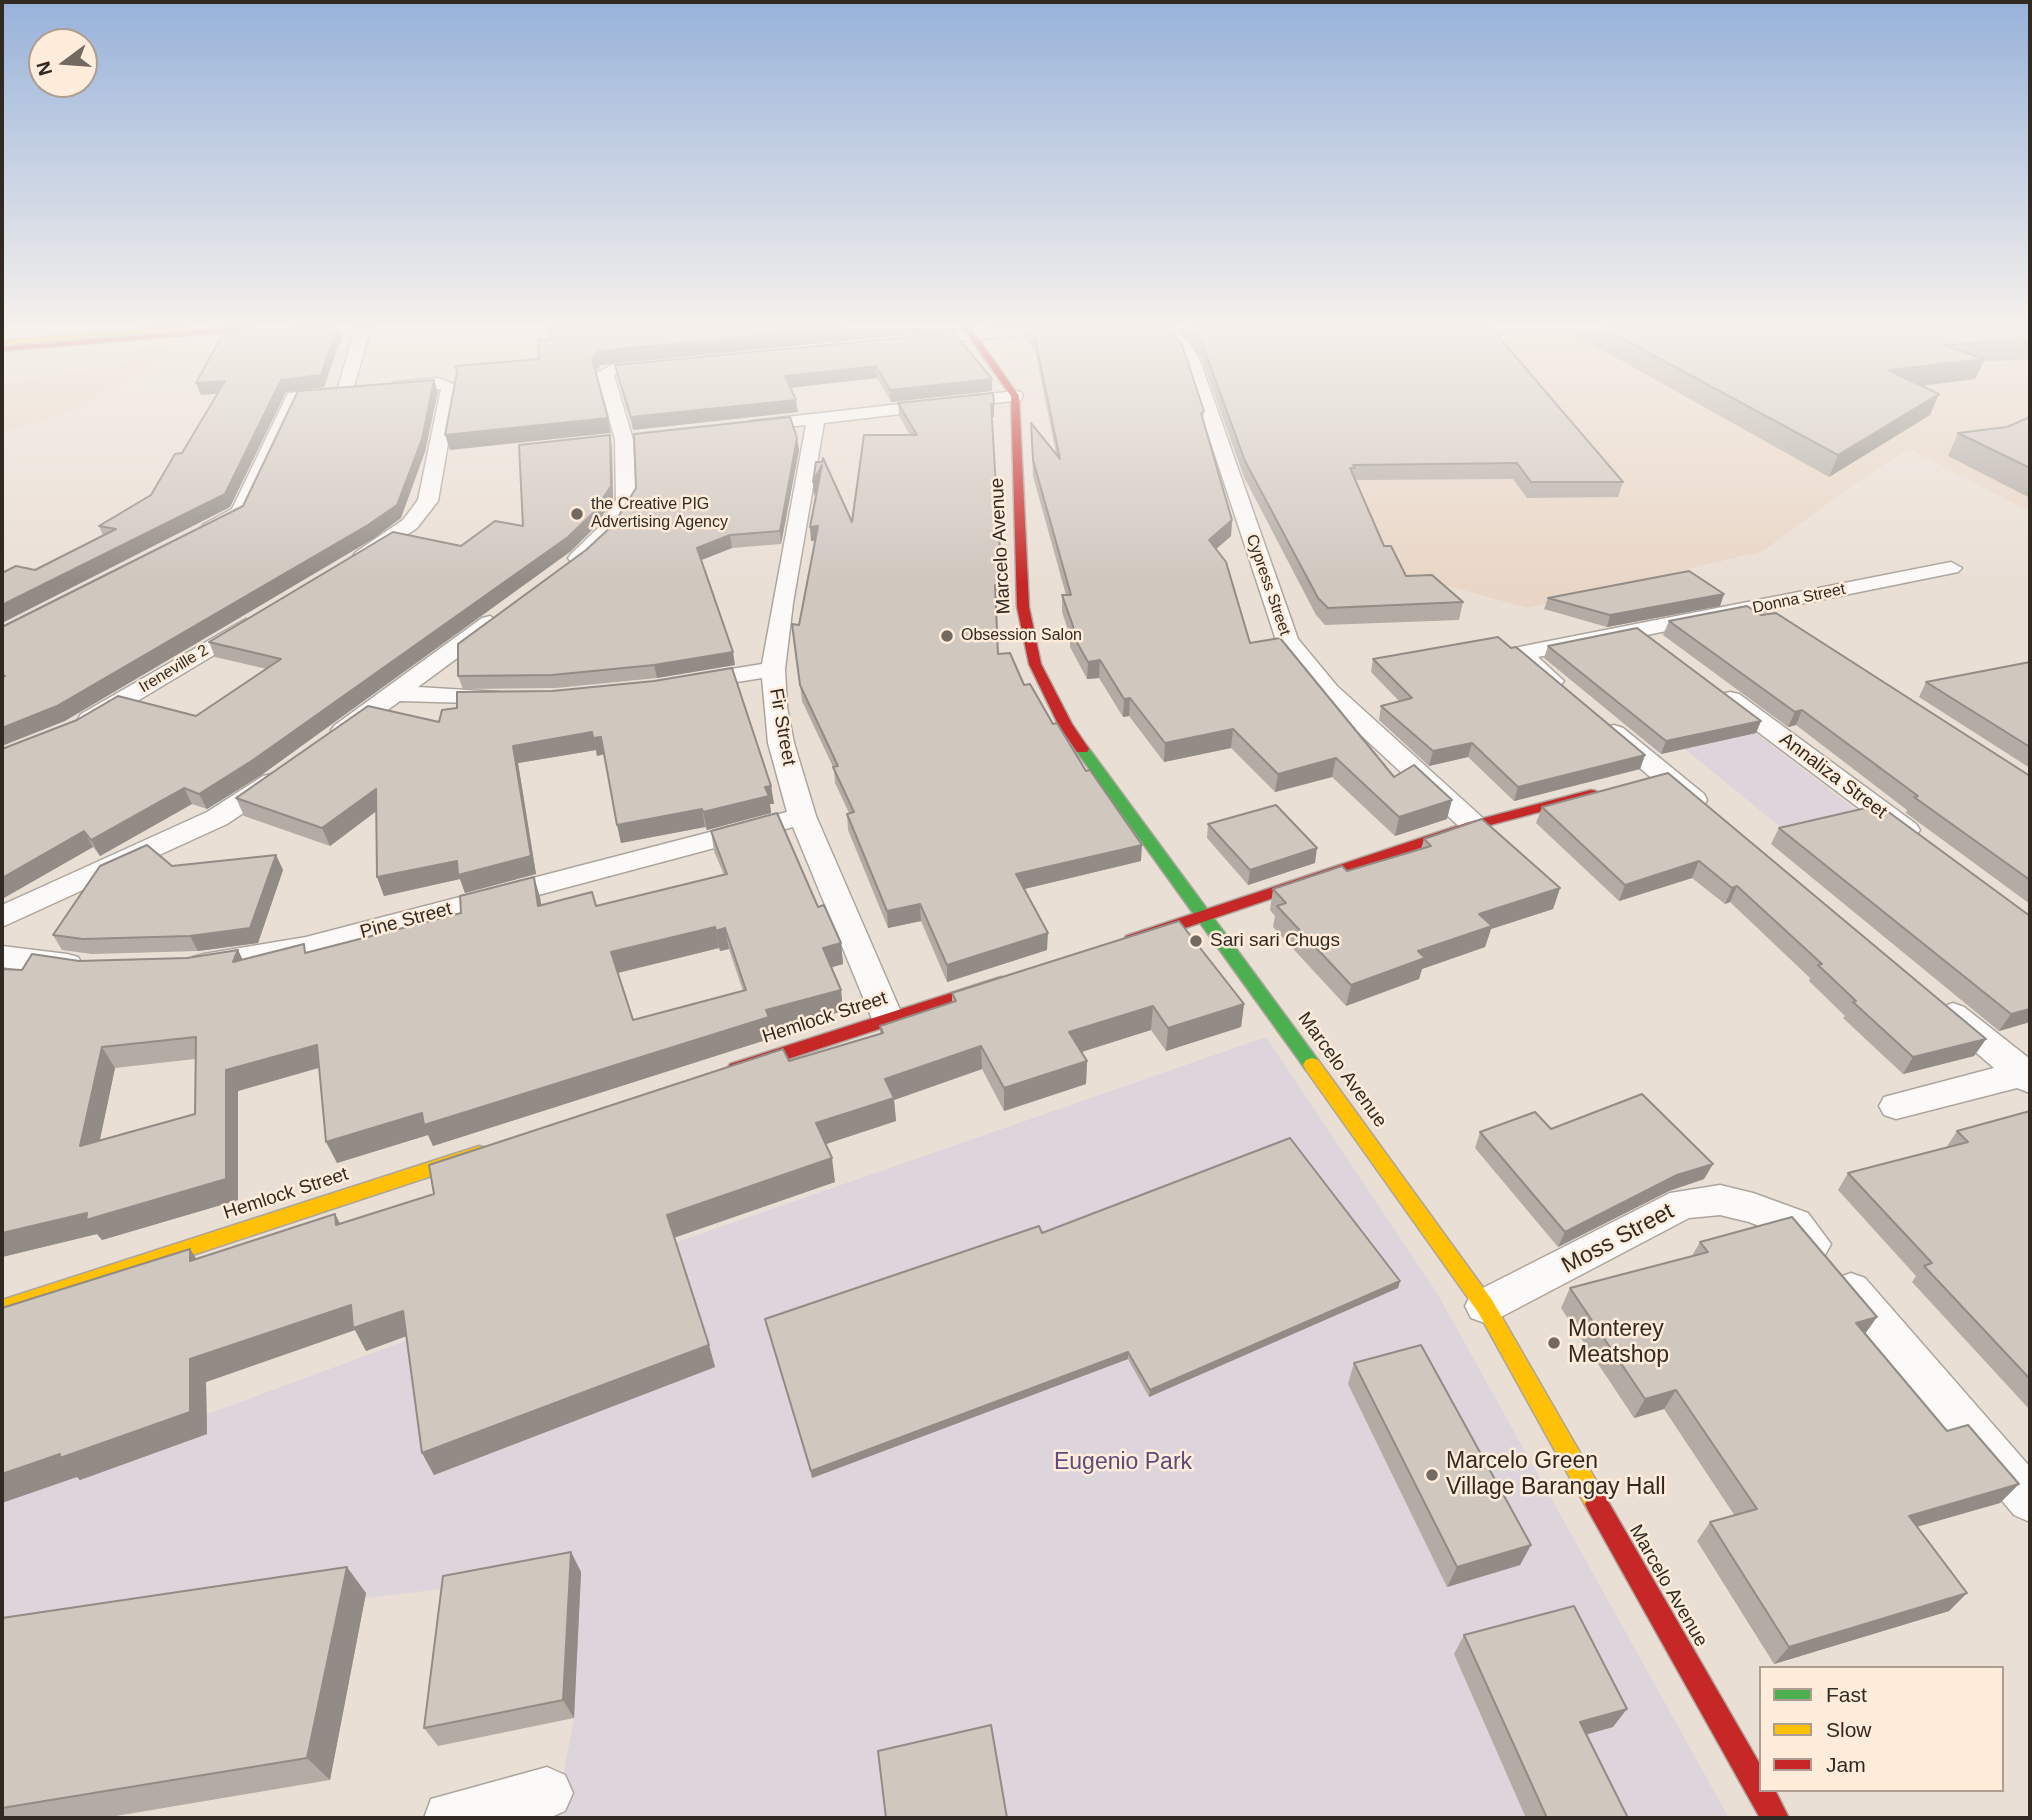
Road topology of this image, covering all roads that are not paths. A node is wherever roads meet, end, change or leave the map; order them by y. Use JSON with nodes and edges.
{"nodes":[{"id":1,"x":286,"y":413,"type":"edge"},
{"id":2,"x":445,"y":413,"type":"edge"},
{"id":3,"x":616,"y":413,"type":"edge"},
{"id":4,"x":868,"y":413,"type":"edge"},
{"id":5,"x":1016,"y":413,"type":"edge"},
{"id":6,"x":1210,"y":413,"type":"edge"},
{"id":7,"x":816,"y":419,"type":"junction"},
{"id":8,"x":734,"y":428,"type":"edge"},
{"id":9,"x":192,"y":537,"type":"edge"},
{"id":10,"x":345,"y":567,"type":"edge"},
{"id":11,"x":1951,"y":568,"type":"dead end"},
{"id":12,"x":558,"y":573,"type":"edge"},
{"id":13,"x":1761,"y":608,"type":"junction"},
{"id":14,"x":505,"y":612,"type":"edge"},
{"id":15,"x":263,"y":616,"type":"edge"},
{"id":16,"x":1784,"y":623,"type":"edge"},
{"id":17,"x":1637,"y":631,"type":"junction"},
{"id":18,"x":1662,"y":649,"type":"edge"},
{"id":19,"x":773,"y":669,"type":"junction"},
{"id":20,"x":1706,"y":682,"type":"edge"},
{"id":21,"x":670,"y":686,"type":"edge"},
{"id":22,"x":395,"y":693,"type":"junction"},
{"id":23,"x":528,"y":698,"type":"edge"},
{"id":24,"x":75,"y":727,"type":"edge"},
{"id":25,"x":322,"y":746,"type":"edge"},
{"id":26,"x":291,"y":769,"type":"edge"},
{"id":27,"x":1612,"y":789,"type":"edge"},
{"id":28,"x":802,"y":816,"type":"junction"},
{"id":29,"x":1715,"y":818,"type":"edge"},
{"id":30,"x":1474,"y":825,"type":"junction"},
{"id":31,"x":1923,"y":843,"type":"edge"},
{"id":32,"x":1203,"y":915,"type":"junction"},
{"id":33,"x":2,"y":917,"type":"edge"},
{"id":34,"x":1113,"y":946,"type":"edge"},
{"id":35,"x":2,"y":956,"type":"edge"},
{"id":36,"x":172,"y":966,"type":"edge"},
{"id":37,"x":92,"y":968,"type":"edge"},
{"id":38,"x":1020,"y":976,"type":"edge"},
{"id":39,"x":1927,"y":994,"type":"edge"},
{"id":40,"x":888,"y":1019,"type":"junction"},
{"id":41,"x":2028,"y":1075,"type":"edge"},
{"id":42,"x":716,"y":1076,"type":"edge"},
{"id":43,"x":1896,"y":1106,"type":"dead end"},
{"id":44,"x":491,"y":1149,"type":"edge"},
{"id":45,"x":1485,"y":1306,"type":"junction"},
{"id":46,"x":2,"y":1309,"type":"edge"},
{"id":47,"x":2030,"y":1500,"type":"edge"},
{"id":48,"x":1759,"y":1790,"type":"edge"},
{"id":49,"x":1760,"y":1792,"type":"edge"},
{"id":50,"x":547,"y":1793,"type":"dead end"},
{"id":51,"x":450,"y":1818,"type":"edge"},
{"id":52,"x":1775,"y":1818,"type":"edge"}],
"edges":[{"from":1,"to":9,"type":"street"},
{"from":2,"to":10,"type":"street"},
{"from":3,"to":12,"type":"street"},
{"from":4,"to":7,"type":"street"},
{"from":5,"to":32,"type":"main road","name":"Marcelo Avenue"},
{"from":6,"to":30,"type":"street","name":"Cypress Street"},
{"from":7,"to":8,"type":"street"},
{"from":7,"to":19,"type":"street","name":"Fir Street"},
{"from":11,"to":13,"type":"street","name":"Donna Street"},
{"from":13,"to":16,"type":"street"},
{"from":13,"to":17,"type":"street","name":"Donna Street"},
{"from":14,"to":22,"type":"street"},
{"from":15,"to":24,"type":"street","name":"Ireneville 2"},
{"from":17,"to":18,"type":"street"},
{"from":17,"to":29,"type":"street","name":"Donna Street"},
{"from":19,"to":21,"type":"street"},
{"from":19,"to":28,"type":"street","name":"Fir Street"},
{"from":20,"to":31,"type":"street","name":"Annaliza Street"},
{"from":22,"to":23,"type":"street"},
{"from":22,"to":25,"type":"street"},
{"from":26,"to":33,"type":"street"},
{"from":27,"to":30,"type":"main road"},
{"from":28,"to":36,"type":"street","name":"Pine Street"},
{"from":28,"to":40,"type":"street","name":"Fir Street"},
{"from":30,"to":32,"type":"main road"},
{"from":32,"to":34,"type":"main road"},
{"from":32,"to":45,"type":"main road","name":"Marcelo Avenue"},
{"from":35,"to":37,"type":"street"},
{"from":38,"to":40,"type":"main road","name":"Hemlock Street"},
{"from":39,"to":41,"type":"street"},
{"from":40,"to":42,"type":"main road","name":"Hemlock Street"},
{"from":41,"to":43,"type":"street"},
{"from":44,"to":46,"type":"main road","name":"Hemlock Street"},
{"from":45,"to":47,"type":"street","name":"Moss Street"},
{"from":45,"to":48,"type":"main road","name":"Marcelo Avenue"},
{"from":49,"to":52,"type":"main road","name":"Marcelo Avenue"},
{"from":50,"to":51,"type":"street"}]}
